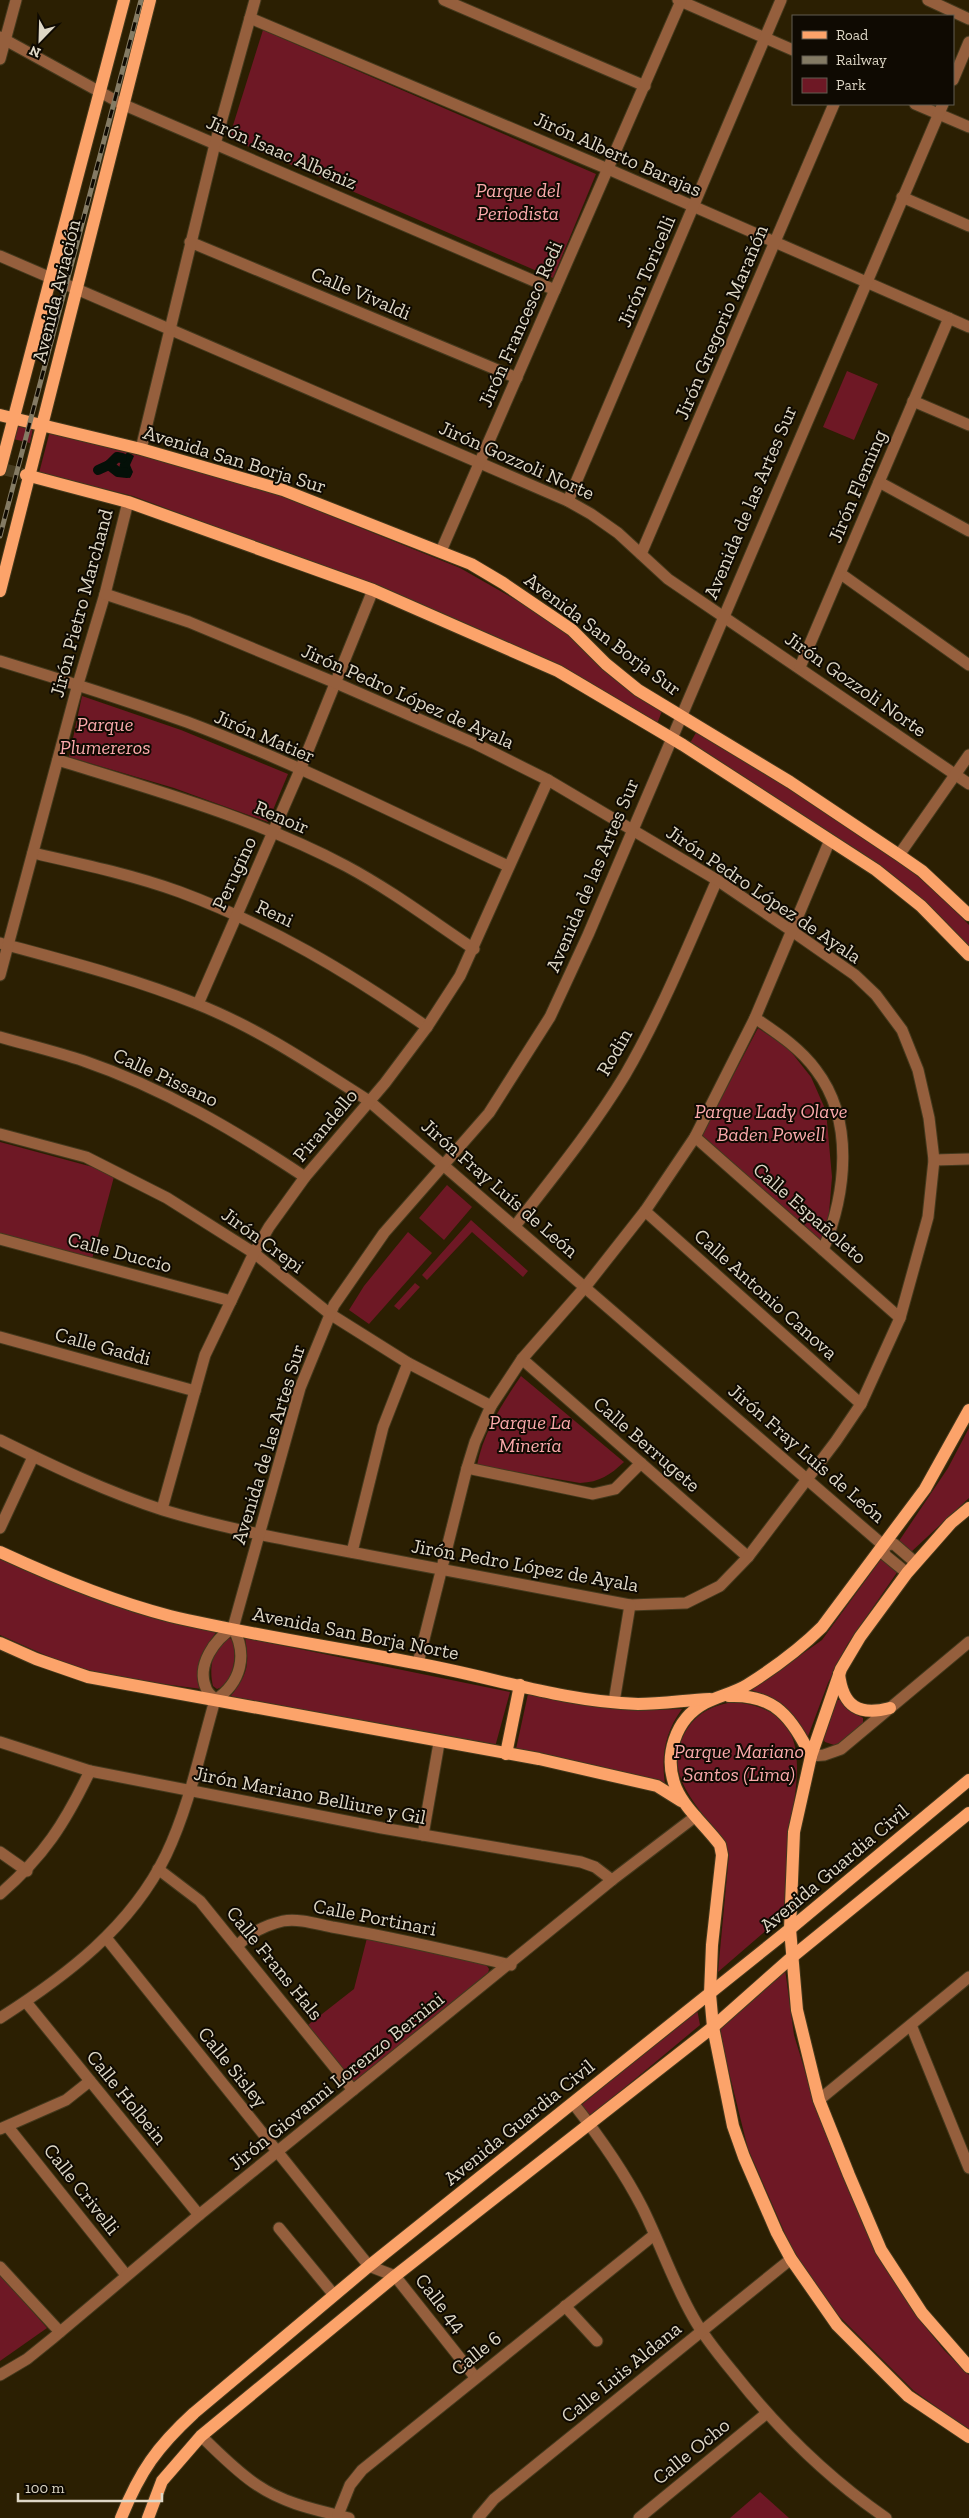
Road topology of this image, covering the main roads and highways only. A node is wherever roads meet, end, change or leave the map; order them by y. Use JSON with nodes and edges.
{"nodes":[{"id":1,"x":124,"y":0,"type":"edge"},
{"id":2,"x":150,"y":0,"type":"edge"},
{"id":3,"x":0,"y":414,"type":"edge"},
{"id":4,"x":13,"y":418,"type":"junction"},
{"id":5,"x":42,"y":425,"type":"junction"},
{"id":6,"x":1,"y":469,"type":"edge"},
{"id":7,"x":28,"y":475,"type":"junction"},
{"id":8,"x":0,"y":591,"type":"edge"},
{"id":9,"x":969,"y":915,"type":"edge"},
{"id":10,"x":969,"y":955,"type":"edge"},
{"id":11,"x":969,"y":1410,"type":"edge"},
{"id":12,"x":969,"y":1508,"type":"edge"},
{"id":13,"x":0,"y":1552,"type":"edge"},
{"id":14,"x":0,"y":1643,"type":"edge"},
{"id":15,"x":839,"y":1674,"type":"junction"},
{"id":16,"x":520,"y":1685,"type":"junction"},
{"id":17,"x":719,"y":1697,"type":"junction"},
{"id":18,"x":890,"y":1708,"type":"road end"},
{"id":19,"x":506,"y":1754,"type":"junction"},
{"id":20,"x":811,"y":1756,"type":"junction"},
{"id":21,"x":969,"y":1780,"type":"edge"},
{"id":22,"x":693,"y":1812,"type":"junction"},
{"id":23,"x":969,"y":1813,"type":"edge"},
{"id":24,"x":790,"y":1929,"type":"junction"},
{"id":25,"x":792,"y":1957,"type":"junction"},
{"id":26,"x":710,"y":1994,"type":"junction"},
{"id":27,"x":713,"y":2027,"type":"junction"},
{"id":28,"x":969,"y":2367,"type":"edge"},
{"id":29,"x":248,"y":2369,"type":"junction"},
{"id":30,"x":262,"y":2387,"type":"junction"},
{"id":31,"x":969,"y":2437,"type":"edge"},
{"id":32,"x":121,"y":2518,"type":"edge"},
{"id":33,"x":148,"y":2518,"type":"edge"}],
"edges":[{"from":1,"to":4,"type":"main road","name":"Avenida Aviación"},
{"from":2,"to":5,"type":"main road","name":"Avenida Aviación"},
{"from":3,"to":4,"type":"main road","name":"Avenida San Borja Sur"},
{"from":4,"to":5,"type":"main road","name":"Avenida San Borja Sur"},
{"from":4,"to":6,"type":"main road","name":"Avenida Aviación"},
{"from":5,"to":7,"type":"main road","name":"Avenida Aviación"},
{"from":5,"to":9,"type":"main road","name":"Avenida San Borja Sur"},
{"from":7,"to":8,"type":"main road","name":"Avenida Aviación"},
{"from":7,"to":10,"type":"main road"},
{"from":11,"to":17,"type":"main road","name":"Avenida San Borja Norte"},
{"from":12,"to":15,"type":"main road"},
{"from":13,"to":16,"type":"main road","name":"Avenida San Borja Norte"},
{"from":14,"to":19,"type":"main road"},
{"from":15,"to":18,"type":"main road"},
{"from":15,"to":20,"type":"main road"},
{"from":16,"to":17,"type":"main road","name":"Avenida San Borja Norte"},
{"from":16,"to":19,"type":"main road"},
{"from":17,"to":20,"type":"main road"},
{"from":17,"to":22,"type":"main road"},
{"from":19,"to":22,"type":"main road"},
{"from":20,"to":24,"type":"main road"},
{"from":21,"to":24,"type":"main road","name":"Avenida Guardia Civil"},
{"from":22,"to":26,"type":"main road"},
{"from":23,"to":25,"type":"main road","name":"Avenida Guardia Civil"},
{"from":24,"to":25,"type":"main road"},
{"from":24,"to":26,"type":"main road","name":"Avenida Guardia Civil"},
{"from":25,"to":27,"type":"main road","name":"Avenida Guardia Civil"},
{"from":25,"to":28,"type":"main road"},
{"from":26,"to":27,"type":"main road"},
{"from":26,"to":29,"type":"main road","name":"Avenida Guardia Civil"},
{"from":27,"to":30,"type":"main road","name":"Avenida Guardia Civil"},
{"from":27,"to":31,"type":"main road"},
{"from":29,"to":30,"type":"main road"},
{"from":29,"to":32,"type":"main road","name":"Avenida Guardia Civil"},
{"from":30,"to":33,"type":"main road","name":"Avenida Guardia Civil"}]}
